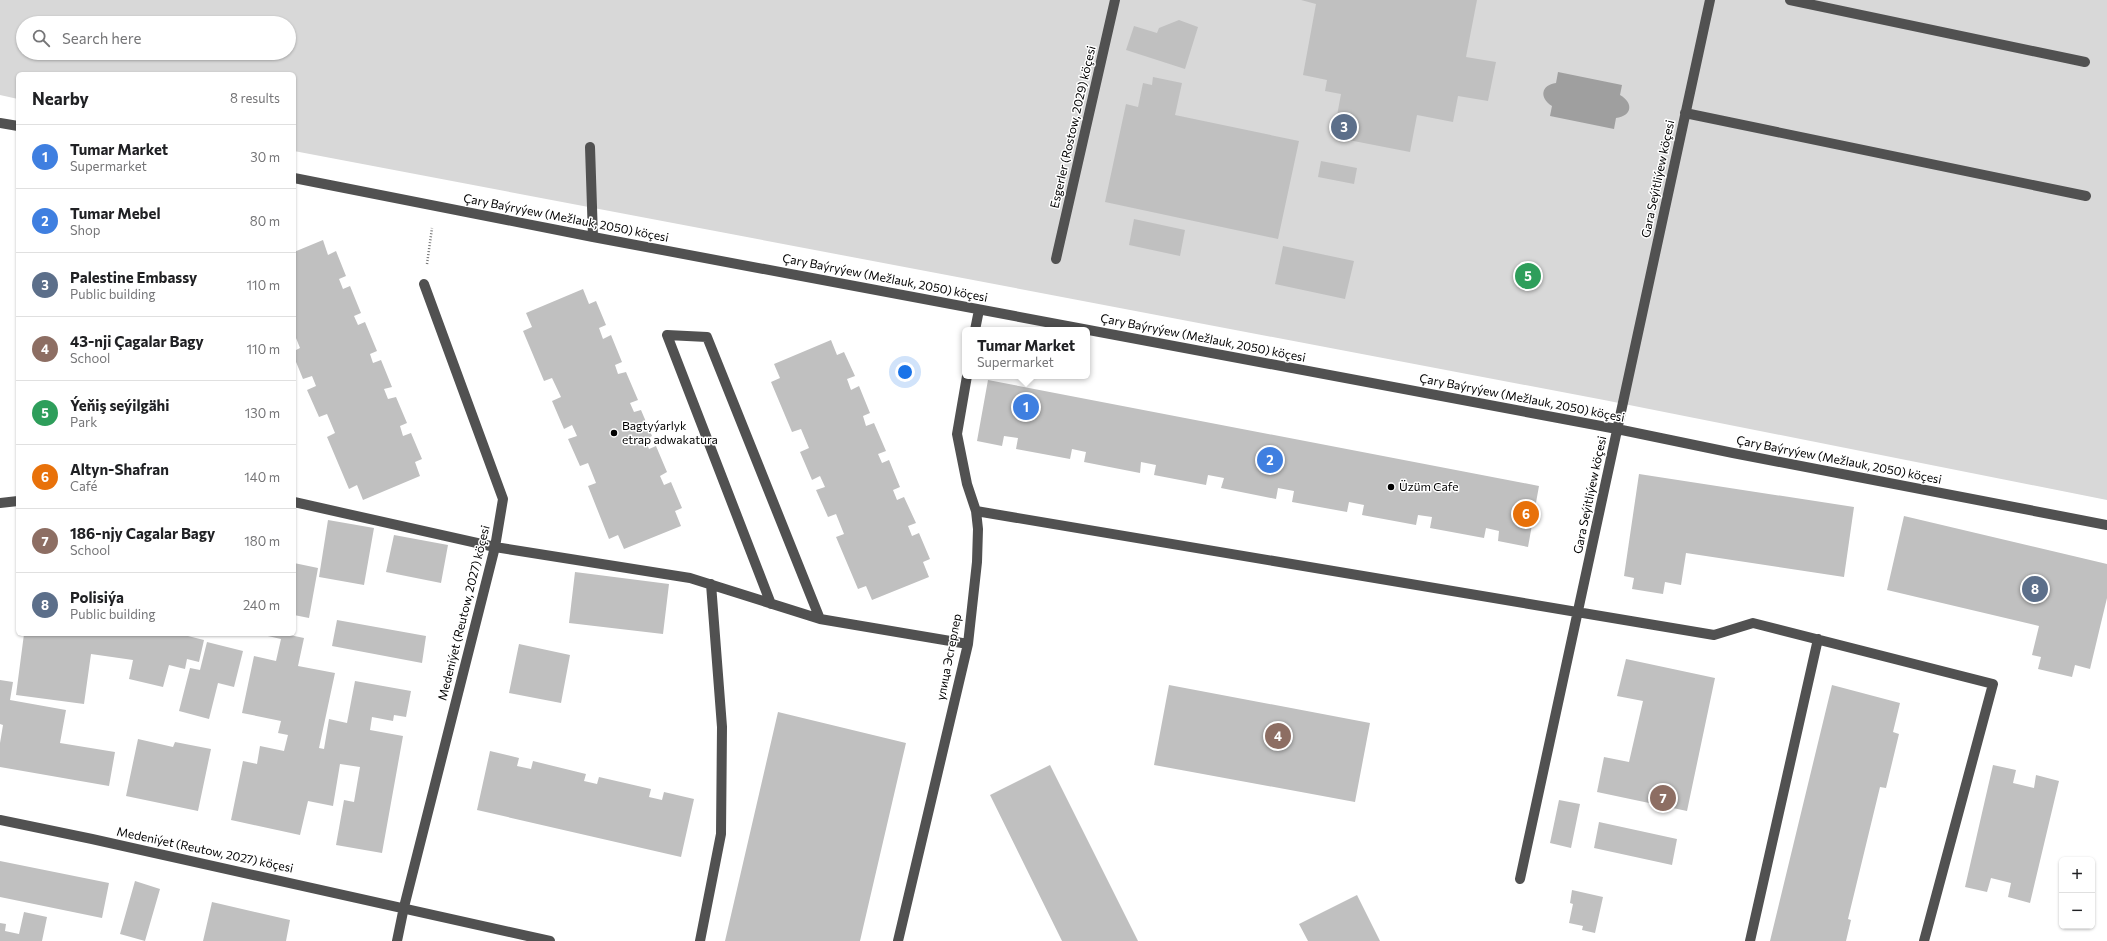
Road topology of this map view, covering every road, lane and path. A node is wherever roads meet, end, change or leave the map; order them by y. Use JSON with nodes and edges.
{"nodes":[{"id":1,"x":1115,"y":0,"type":"edge"},
{"id":2,"x":1710,"y":0,"type":"edge"},
{"id":3,"x":1790,"y":0,"type":"edge"},
{"id":4,"x":2085,"y":62,"type":"dead end"},
{"id":5,"x":1685,"y":113,"type":"junction"},
{"id":6,"x":0,"y":123,"type":"edge"},
{"id":7,"x":16,"y":126,"type":"edge"},
{"id":8,"x":590,"y":147,"type":"dead end"},
{"id":9,"x":296,"y":178,"type":"edge"},
{"id":10,"x":2086,"y":196,"type":"dead end"},
{"id":11,"x":435,"y":205,"type":"junction"},
{"id":12,"x":593,"y":237,"type":"junction"},
{"id":13,"x":1056,"y":259,"type":"dead end"},
{"id":14,"x":424,"y":284,"type":"joint"},
{"id":15,"x":979,"y":310,"type":"junction"},
{"id":16,"x":976,"y":327,"type":"edge"},
{"id":17,"x":1070,"y":327,"type":"edge"},
{"id":18,"x":1090,"y":331,"type":"edge"},
{"id":19,"x":966,"y":379,"type":"edge"},
{"id":20,"x":1617,"y":429,"type":"junction"},
{"id":21,"x":16,"y":501,"type":"edge"},
{"id":22,"x":296,"y":502,"type":"edge"},
{"id":23,"x":0,"y":503,"type":"edge"},
{"id":24,"x":976,"y":511,"type":"junction"},
{"id":25,"x":2107,"y":524,"type":"edge"},
{"id":26,"x":495,"y":547,"type":"junction"},
{"id":27,"x":711,"y":584,"type":"junction"},
{"id":28,"x":771,"y":604,"type":"junction"},
{"id":29,"x":1578,"y":612,"type":"junction"},
{"id":30,"x":820,"y":619,"type":"junction"},
{"id":31,"x":1818,"y":639,"type":"junction"},
{"id":32,"x":968,"y":644,"type":"junction"},
{"id":33,"x":0,"y":820,"type":"edge"},
{"id":34,"x":1520,"y":879,"type":"dead end"},
{"id":35,"x":404,"y":907,"type":"junction"},
{"id":36,"x":397,"y":941,"type":"edge"},
{"id":37,"x":550,"y":941,"type":"edge"},
{"id":38,"x":700,"y":941,"type":"edge"},
{"id":39,"x":898,"y":941,"type":"edge"},
{"id":40,"x":1750,"y":941,"type":"edge"},
{"id":41,"x":1924,"y":941,"type":"edge"}],
"edges":[{"from":1,"to":13,"type":"street","name":"Esgerler (Rostow, 2029) köçesi"},
{"from":2,"to":5,"type":"street","name":"Gara Seýitliýew köçesi"},
{"from":3,"to":4,"type":"street"},
{"from":5,"to":10,"type":"street"},
{"from":5,"to":20,"type":"street","name":"Gara Seýitliýew köçesi"},
{"from":6,"to":7,"type":"street"},
{"from":8,"to":12,"type":"street"},
{"from":9,"to":11,"type":"street","name":"Çary Baýryýew (Mežlauk, 2050) köçesi"},
{"from":11,"to":12,"type":"street","name":"Çary Baýryýew (Mežlauk, 2050) köçesi"},
{"from":11,"to":14,"type":"path"},
{"from":12,"to":15,"type":"street","name":"Çary Baýryýew (Mežlauk, 2050) köçesi"},
{"from":14,"to":26,"type":"street","name":"Medeniýet (Reutow, 2027) köçesi"},
{"from":15,"to":16,"type":"street"},
{"from":15,"to":17,"type":"street","name":"Çary Baýryýew (Mežlauk, 2050) köçesi"},
{"from":18,"to":20,"type":"street","name":"Çary Baýryýew (Mežlauk, 2050) köçesi"},
{"from":19,"to":24,"type":"street","name":"улица Эсгерлер"},
{"from":20,"to":25,"type":"street","name":"Çary Baýryýew (Mežlauk, 2050) köçesi"},
{"from":20,"to":29,"type":"street","name":"Gara Seýitliýew köçesi"},
{"from":21,"to":23,"type":"street"},
{"from":22,"to":26,"type":"street"},
{"from":24,"to":29,"type":"street"},
{"from":24,"to":32,"type":"street","name":"улица Эсгерлер"},
{"from":26,"to":27,"type":"street"},
{"from":26,"to":35,"type":"street","name":"Medeniýet (Reutow, 2027) köçesi"},
{"from":27,"to":28,"type":"street"},
{"from":27,"to":38,"type":"street"},
{"from":28,"to":30,"type":"street"},
{"from":28,"to":30,"type":"street"},
{"from":29,"to":31,"type":"street"},
{"from":29,"to":34,"type":"street","name":"Gara Seýitliýew köçesi"},
{"from":30,"to":32,"type":"street"},
{"from":31,"to":40,"type":"street"},
{"from":31,"to":41,"type":"street"},
{"from":32,"to":39,"type":"street","name":"улица Эсгерлер"},
{"from":33,"to":35,"type":"street","name":"Medeniýet (Reutow, 2027) köçesi"},
{"from":35,"to":36,"type":"street","name":"Medeniýet (Reutow, 2027) köçesi"},
{"from":35,"to":37,"type":"street","name":"Medeniýet (Reutow, 2027) köçesi"}]}
